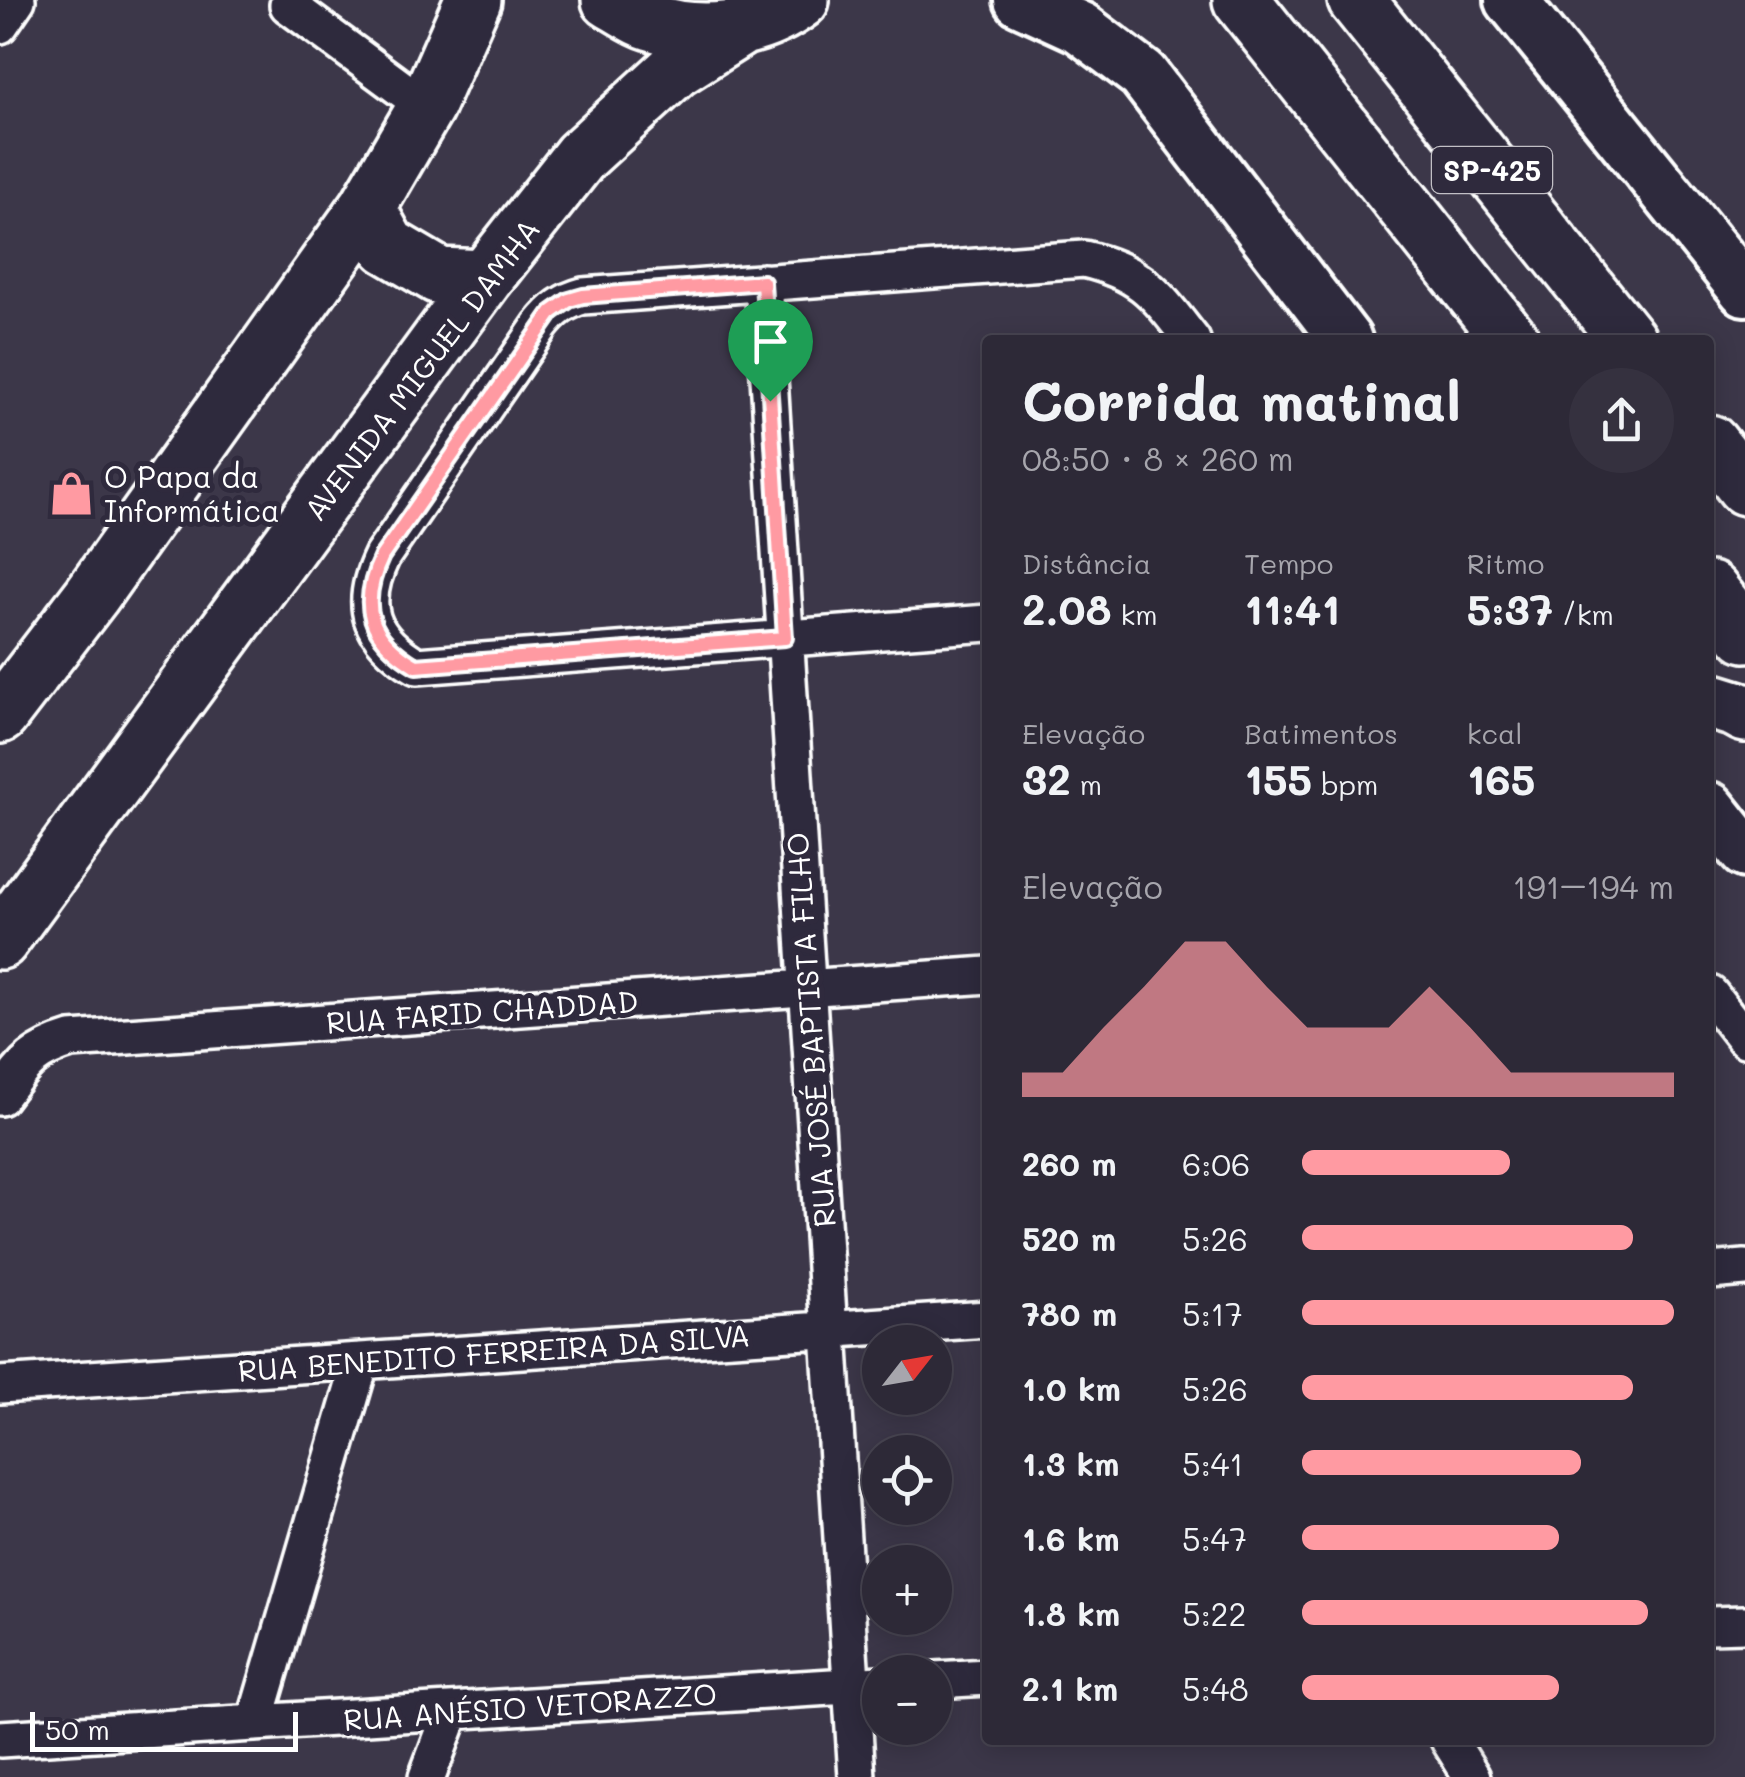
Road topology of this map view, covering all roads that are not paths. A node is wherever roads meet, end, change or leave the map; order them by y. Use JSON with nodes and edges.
{"nodes":[{"id":1,"x":17,"y":0,"type":"edge"},
{"id":2,"x":474,"y":0,"type":"edge"},
{"id":3,"x":610,"y":0,"type":"edge"},
{"id":4,"x":1020,"y":0,"type":"edge"},
{"id":5,"x":1241,"y":0,"type":"edge"},
{"id":6,"x":1356,"y":0,"type":"edge"},
{"id":7,"x":1511,"y":0,"type":"edge"},
{"id":8,"x":806,"y":3,"type":"edge"},
{"id":9,"x":288,"y":5,"type":"dead end"},
{"id":10,"x":0,"y":25,"type":"edge"},
{"id":11,"x":739,"y":28,"type":"junction"},
{"id":12,"x":426,"y":108,"type":"junction"},
{"id":13,"x":367,"y":208,"type":"junction"},
{"id":14,"x":486,"y":278,"type":"junction"},
{"id":15,"x":763,"y":282,"type":"junction"},
{"id":16,"x":1745,"y":290,"type":"edge"},
{"id":17,"x":1188,"y":335,"type":"edge"},
{"id":18,"x":1342,"y":335,"type":"edge"},
{"id":19,"x":1507,"y":335,"type":"edge"},
{"id":20,"x":1624,"y":335,"type":"edge"},
{"id":21,"x":1714,"y":448,"type":"edge"},
{"id":22,"x":1745,"y":487,"type":"edge"},
{"id":23,"x":1714,"y":595,"type":"edge"},
{"id":24,"x":982,"y":622,"type":"edge"},
{"id":25,"x":1745,"y":634,"type":"edge"},
{"id":26,"x":785,"y":638,"type":"junction"},
{"id":27,"x":1714,"y":702,"type":"edge"},
{"id":28,"x":1745,"y":714,"type":"edge"},
{"id":29,"x":0,"y":715,"type":"edge"},
{"id":30,"x":1714,"y":813,"type":"edge"},
{"id":31,"x":1745,"y":852,"type":"edge"},
{"id":32,"x":16,"y":894,"type":"edge"},
{"id":33,"x":0,"y":941,"type":"edge"},
{"id":34,"x":982,"y":976,"type":"edge"},
{"id":35,"x":808,"y":988,"type":"junction"},
{"id":36,"x":1714,"y":999,"type":"edge"},
{"id":37,"x":1745,"y":1039,"type":"edge"},
{"id":38,"x":0,"y":1097,"type":"edge"},
{"id":39,"x":1745,"y":1268,"type":"edge"},
{"id":40,"x":1714,"y":1271,"type":"edge"},
{"id":41,"x":982,"y":1319,"type":"edge"},
{"id":42,"x":828,"y":1329,"type":"junction"},
{"id":43,"x":361,"y":1360,"type":"junction"},
{"id":44,"x":0,"y":1385,"type":"edge"},
{"id":45,"x":1745,"y":1624,"type":"edge"},
{"id":46,"x":1714,"y":1626,"type":"edge"},
{"id":47,"x":863,"y":1655,"type":"edge"},
{"id":48,"x":982,"y":1677,"type":"edge"},
{"id":49,"x":952,"y":1679,"type":"edge"},
{"id":50,"x":862,"y":1685,"type":"edge"},
{"id":51,"x":452,"y":1710,"type":"junction"},
{"id":52,"x":255,"y":1723,"type":"junction"},
{"id":53,"x":862,"y":1726,"type":"edge"},
{"id":54,"x":0,"y":1739,"type":"edge"},
{"id":55,"x":1451,"y":1745,"type":"edge"},
{"id":56,"x":427,"y":1777,"type":"edge"},
{"id":57,"x":857,"y":1777,"type":"edge"},
{"id":58,"x":1472,"y":1777,"type":"edge"}],
"edges":[{"from":1,"to":10,"type":"street"},
{"from":2,"to":12,"type":"main road"},
{"from":3,"to":11,"type":"main road"},
{"from":4,"to":18,"type":"main road"},
{"from":5,"to":19,"type":"main road","number":"SP-425"},
{"from":6,"to":20,"type":"main road","number":"SP-425"},
{"from":7,"to":16,"type":"main road"},
{"from":8,"to":11,"type":"main road"},
{"from":9,"to":12,"type":"street"},
{"from":11,"to":14,"type":"main road","name":"AVENIDA MIGUEL DAMHA"},
{"from":12,"to":13,"type":"main road"},
{"from":13,"to":14,"type":"main road"},
{"from":13,"to":29,"type":"main road"},
{"from":14,"to":32,"type":"main road","name":"AVENIDA MIGUEL DAMHA"},
{"from":15,"to":17,"type":"street"},
{"from":15,"to":26,"type":"street","name":"RUA JOSÉ BAPTISTA FILHO"},
{"from":15,"to":26,"type":"street"},
{"from":21,"to":22,"type":"main road"},
{"from":23,"to":25,"type":"main road"},
{"from":24,"to":26,"type":"street"},
{"from":26,"to":35,"type":"street","name":"RUA JOSÉ BAPTISTA FILHO"},
{"from":27,"to":28,"type":"main road"},
{"from":30,"to":31,"type":"main road"},
{"from":32,"to":33,"type":"main road","name":"AVENIDA MIGUEL DAMHA"},
{"from":34,"to":35,"type":"street","name":"RUA FARID CHADDAD"},
{"from":35,"to":38,"type":"street","name":"RUA FARID CHADDAD"},
{"from":35,"to":42,"type":"street","name":"RUA JOSÉ BAPTISTA FILHO"},
{"from":36,"to":37,"type":"street"},
{"from":39,"to":40,"type":"street"},
{"from":41,"to":42,"type":"street","name":"RUA BENEDITO FERREIRA DA SILVA"},
{"from":42,"to":43,"type":"street","name":"RUA BENEDITO FERREIRA DA SILVA"},
{"from":42,"to":47,"type":"street","name":"RUA JOSÉ BAPTISTA FILHO"},
{"from":43,"to":44,"type":"street","name":"RUA BENEDITO FERREIRA DA SILVA"},
{"from":43,"to":52,"type":"street"},
{"from":45,"to":46,"type":"street"},
{"from":48,"to":49,"type":"street"},
{"from":50,"to":51,"type":"street","name":"RUA ANÉSIO VETORAZZO"},
{"from":51,"to":52,"type":"street","name":"RUA ANÉSIO VETORAZZO"},
{"from":51,"to":56,"type":"street"},
{"from":52,"to":54,"type":"street","name":"RUA ANÉSIO VETORAZZO"},
{"from":53,"to":57,"type":"street","name":"RUA JOSÉ BAPTISTA FILHO"},
{"from":55,"to":58,"type":"street"}]}
